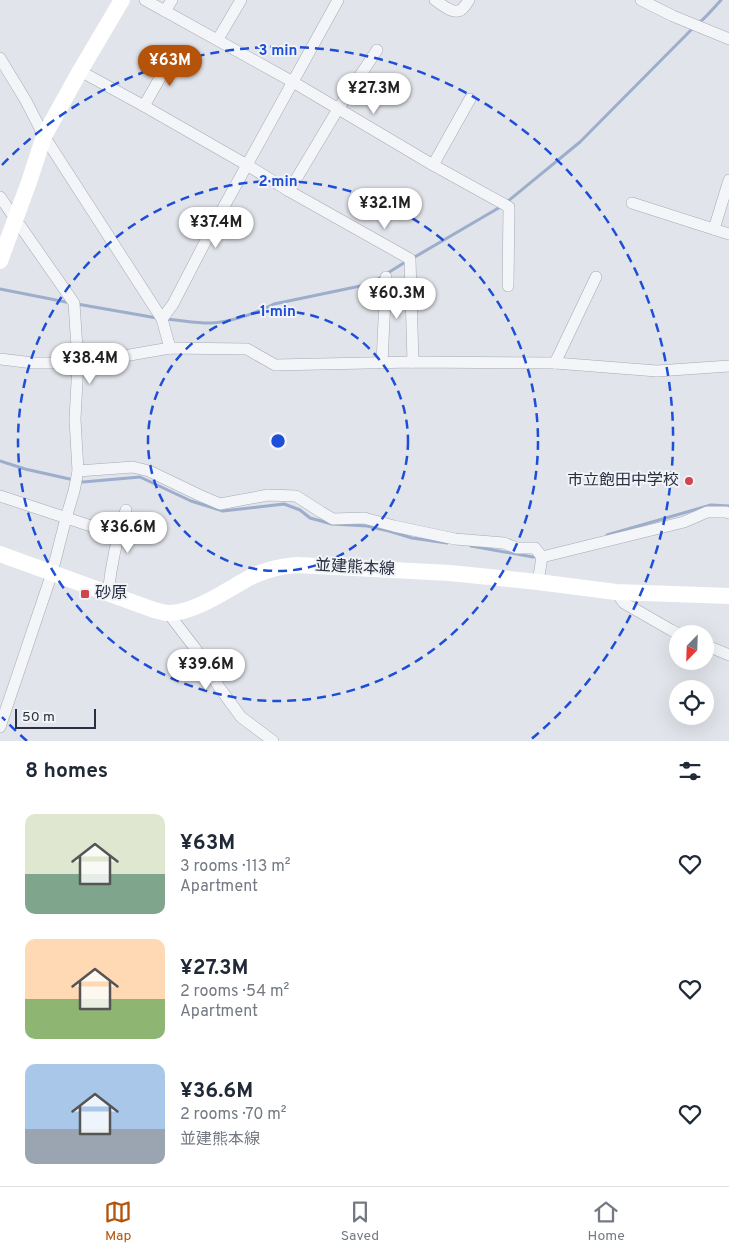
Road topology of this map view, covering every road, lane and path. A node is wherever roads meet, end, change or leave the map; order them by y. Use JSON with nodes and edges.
{"nodes":[{"id":1,"x":122,"y":0,"type":"edge"},
{"id":2,"x":145,"y":0,"type":"edge"},
{"id":3,"x":172,"y":0,"type":"edge"},
{"id":4,"x":241,"y":0,"type":"edge"},
{"id":5,"x":338,"y":0,"type":"edge"},
{"id":6,"x":435,"y":0,"type":"edge"},
{"id":7,"x":469,"y":0,"type":"edge"},
{"id":8,"x":642,"y":0,"type":"edge"},
{"id":9,"x":165,"y":11,"type":"junction"},
{"id":10,"x":218,"y":39,"type":"junction"},
{"id":11,"x":729,"y":39,"type":"edge"},
{"id":12,"x":377,"y":50,"type":"dead end"},
{"id":13,"x":173,"y":55,"type":"dead end"},
{"id":14,"x":0,"y":58,"type":"edge"},
{"id":15,"x":80,"y":70,"type":"junction"},
{"id":16,"x":294,"y":82,"type":"junction"},
{"id":17,"x":470,"y":99,"type":"dead end"},
{"id":18,"x":144,"y":106,"type":"junction"},
{"id":19,"x":338,"y":109,"type":"junction"},
{"id":20,"x":44,"y":136,"type":"junction"},
{"id":21,"x":248,"y":165,"type":"junction"},
{"id":22,"x":433,"y":165,"type":"junction"},
{"id":23,"x":729,"y":180,"type":"edge"},
{"id":24,"x":289,"y":191,"type":"junction"},
{"id":25,"x":0,"y":197,"type":"edge"},
{"id":26,"x":632,"y":203,"type":"dead end"},
{"id":27,"x":15,"y":218,"type":"junction"},
{"id":28,"x":714,"y":229,"type":"junction"},
{"id":29,"x":729,"y":234,"type":"edge"},
{"id":30,"x":0,"y":261,"type":"edge"},
{"id":31,"x":386,"y":277,"type":"dead end"},
{"id":32,"x":596,"y":277,"type":"dead end"},
{"id":33,"x":508,"y":286,"type":"dead end"},
{"id":34,"x":162,"y":319,"type":"junction"},
{"id":35,"x":170,"y":348,"type":"junction"},
{"id":36,"x":0,"y":359,"type":"edge"},
{"id":37,"x":414,"y":362,"type":"junction"},
{"id":38,"x":554,"y":362,"type":"junction"},
{"id":39,"x":78,"y":363,"type":"junction"},
{"id":40,"x":382,"y":363,"type":"junction"},
{"id":41,"x":729,"y":366,"type":"edge"},
{"id":42,"x":78,"y":471,"type":"junction"},
{"id":43,"x":0,"y":496,"type":"edge"},
{"id":44,"x":126,"y":510,"type":"dead end"},
{"id":45,"x":729,"y":513,"type":"edge"},
{"id":46,"x":66,"y":518,"type":"junction"},
{"id":47,"x":91,"y":526,"type":"dead end"},
{"id":48,"x":0,"y":554,"type":"edge"},
{"id":49,"x":542,"y":557,"type":"junction"},
{"id":50,"x":52,"y":573,"type":"junction"},
{"id":51,"x":538,"y":582,"type":"junction"},
{"id":52,"x":616,"y":592,"type":"junction"},
{"id":53,"x":108,"y":594,"type":"junction"},
{"id":54,"x":729,"y":596,"type":"edge"},
{"id":55,"x":168,"y":613,"type":"junction"},
{"id":56,"x":669,"y":629,"type":"edge"},
{"id":57,"x":714,"y":649,"type":"edge"},
{"id":58,"x":729,"y":655,"type":"edge"},
{"id":59,"x":0,"y":727,"type":"edge"},
{"id":60,"x":273,"y":741,"type":"edge"}],
"edges":[{"from":1,"to":15,"type":"main road"},
{"from":2,"to":9,"type":"street"},
{"from":3,"to":9,"type":"street"},
{"from":4,"to":10,"type":"street"},
{"from":5,"to":16,"type":"street"},
{"from":6,"to":7,"type":"street"},
{"from":8,"to":11,"type":"street"},
{"from":9,"to":10,"type":"street"},
{"from":10,"to":16,"type":"street"},
{"from":12,"to":19,"type":"street"},
{"from":13,"to":18,"type":"street"},
{"from":14,"to":20,"type":"street"},
{"from":15,"to":18,"type":"street"},
{"from":15,"to":20,"type":"main road"},
{"from":16,"to":19,"type":"street"},
{"from":16,"to":21,"type":"street"},
{"from":17,"to":22,"type":"street"},
{"from":18,"to":21,"type":"street"},
{"from":19,"to":22,"type":"street"},
{"from":19,"to":24,"type":"street"},
{"from":20,"to":27,"type":"main road"},
{"from":20,"to":34,"type":"street"},
{"from":21,"to":24,"type":"street"},
{"from":21,"to":34,"type":"street"},
{"from":22,"to":33,"type":"street"},
{"from":23,"to":28,"type":"street"},
{"from":24,"to":37,"type":"street"},
{"from":25,"to":27,"type":"street"},
{"from":26,"to":28,"type":"street"},
{"from":27,"to":30,"type":"main road"},
{"from":27,"to":39,"type":"street"},
{"from":28,"to":29,"type":"street"},
{"from":31,"to":40,"type":"street"},
{"from":32,"to":38,"type":"street"},
{"from":34,"to":35,"type":"street"},
{"from":35,"to":39,"type":"street"},
{"from":35,"to":40,"type":"street"},
{"from":36,"to":39,"type":"street"},
{"from":37,"to":38,"type":"street"},
{"from":37,"to":40,"type":"street"},
{"from":38,"to":41,"type":"street"},
{"from":39,"to":42,"type":"street"},
{"from":42,"to":46,"type":"street"},
{"from":42,"to":49,"type":"street"},
{"from":43,"to":46,"type":"street"},
{"from":44,"to":53,"type":"street"},
{"from":45,"to":49,"type":"street"},
{"from":46,"to":47,"type":"street"},
{"from":46,"to":50,"type":"street"},
{"from":48,"to":50,"type":"main road","name":"並建熊本線"},
{"from":49,"to":51,"type":"street"},
{"from":50,"to":53,"type":"main road","name":"並建熊本線"},
{"from":50,"to":59,"type":"street"},
{"from":51,"to":52,"type":"main road","name":"並建熊本線"},
{"from":51,"to":55,"type":"main road","name":"並建熊本線"},
{"from":52,"to":54,"type":"main road","name":"並建熊本線"},
{"from":52,"to":56,"type":"street"},
{"from":53,"to":55,"type":"main road","name":"並建熊本線"},
{"from":55,"to":60,"type":"street"},
{"from":57,"to":58,"type":"street"}]}
